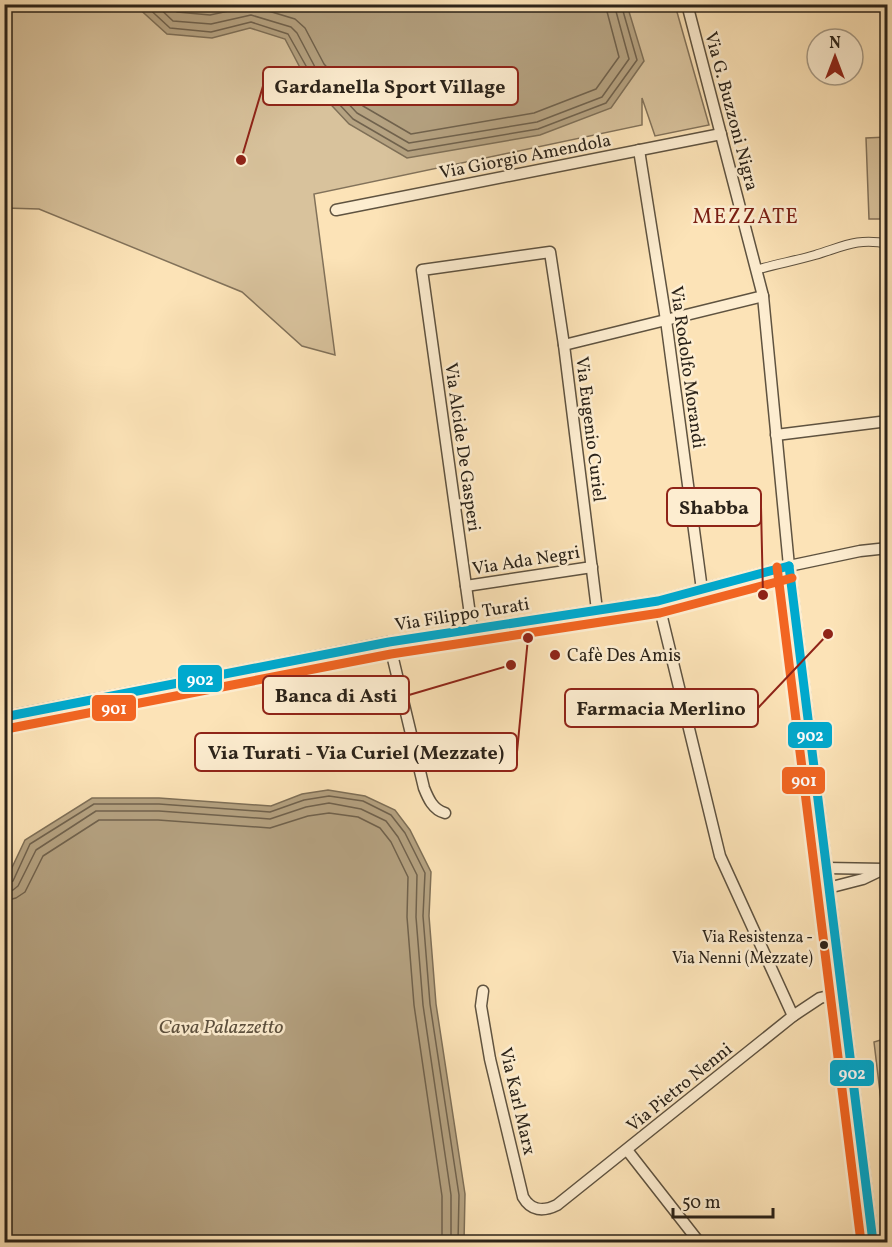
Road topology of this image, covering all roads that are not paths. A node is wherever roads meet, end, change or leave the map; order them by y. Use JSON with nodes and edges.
{"nodes":[{"id":1,"x":687,"y":4,"type":"edge"},
{"id":2,"x":721,"y":134,"type":"junction"},
{"id":3,"x":639,"y":150,"type":"junction"},
{"id":4,"x":336,"y":210,"type":"dead end"},
{"id":5,"x":888,"y":244,"type":"edge"},
{"id":6,"x":550,"y":252,"type":"joint"},
{"id":7,"x":756,"y":270,"type":"junction"},
{"id":8,"x":762,"y":296,"type":"junction"},
{"id":9,"x":666,"y":320,"type":"junction"},
{"id":10,"x":564,"y":345,"type":"junction"},
{"id":11,"x":888,"y":421,"type":"edge"},
{"id":12,"x":776,"y":435,"type":"junction"},
{"id":13,"x":888,"y":548,"type":"edge"},
{"id":14,"x":789,"y":566,"type":"junction"},
{"id":15,"x":592,"y":567,"type":"junction"},
{"id":16,"x":466,"y":586,"type":"junction"},
{"id":17,"x":702,"y":590,"type":"junction"},
{"id":18,"x":658,"y":601,"type":"junction"},
{"id":19,"x":597,"y":610,"type":"junction"},
{"id":20,"x":472,"y":629,"type":"junction"},
{"id":21,"x":389,"y":642,"type":"junction"},
{"id":22,"x":4,"y":717,"type":"edge"},
{"id":23,"x":445,"y":813,"type":"dead end"},
{"id":24,"x":826,"y":868,"type":"junction"},
{"id":25,"x":886,"y":868,"type":"edge"},
{"id":26,"x":828,"y":888,"type":"junction"},
{"id":27,"x":483,"y":991,"type":"dead end"},
{"id":28,"x":841,"y":993,"type":"junction"},
{"id":29,"x":793,"y":1016,"type":"junction"},
{"id":30,"x":627,"y":1150,"type":"junction"},
{"id":31,"x":540,"y":1210,"type":"joint"},
{"id":32,"x":699,"y":1242,"type":"edge"},
{"id":33,"x":873,"y":1242,"type":"edge"}],
"edges":[{"from":1,"to":2,"type":"street","name":"Via G. Buzzoni Nigra"},
{"from":2,"to":3,"type":"street","name":"Via Giorgio Amendola"},
{"from":2,"to":7,"type":"street","name":"Via G. Buzzoni Nigra"},
{"from":3,"to":4,"type":"street","name":"Via Giorgio Amendola"},
{"from":3,"to":9,"type":"street","name":"Via Rodolfo Morandi"},
{"from":5,"to":7,"type":"street"},
{"from":6,"to":10,"type":"street","name":"Via Eugenio Curiel"},
{"from":6,"to":16,"type":"street","name":"Via Alcide De Gasperi"},
{"from":7,"to":8,"type":"street","name":"Via G. Buzzoni Nigra"},
{"from":8,"to":9,"type":"street"},
{"from":8,"to":12,"type":"street","name":"Via G. Buzzoni Nigra"},
{"from":9,"to":10,"type":"street"},
{"from":9,"to":17,"type":"street","name":"Via Rodolfo Morandi"},
{"from":10,"to":15,"type":"street","name":"Via Eugenio Curiel"},
{"from":11,"to":12,"type":"street"},
{"from":12,"to":14,"type":"street","name":"Via G. Buzzoni Nigra"},
{"from":13,"to":14,"type":"street","name":"Via Filippo Turati"},
{"from":14,"to":17,"type":"street","name":"Via Filippo Turati"},
{"from":14,"to":24,"type":"street","name":"Via G. Buzzoni Nigra"},
{"from":15,"to":16,"type":"street","name":"Via Ada Negri"},
{"from":15,"to":19,"type":"street","name":"Via Eugenio Curiel"},
{"from":16,"to":20,"type":"street","name":"Via Alcide De Gasperi"},
{"from":17,"to":18,"type":"street","name":"Via Filippo Turati"},
{"from":18,"to":19,"type":"street","name":"Via Filippo Turati"},
{"from":18,"to":29,"type":"street"},
{"from":19,"to":20,"type":"street","name":"Via Filippo Turati"},
{"from":20,"to":21,"type":"street","name":"Via Filippo Turati"},
{"from":21,"to":22,"type":"street","name":"Via Filippo Turati"},
{"from":21,"to":23,"type":"street"},
{"from":24,"to":25,"type":"street"},
{"from":24,"to":26,"type":"street","name":"Via G. Buzzoni Nigra"},
{"from":25,"to":26,"type":"street"},
{"from":26,"to":28,"type":"street","name":"Via G. Buzzoni Nigra"},
{"from":27,"to":31,"type":"street","name":"Via Karl Marx"},
{"from":28,"to":29,"type":"street","name":"Via Pietro Nenni"},
{"from":28,"to":33,"type":"street","name":"Via G. Buzzoni Nigra"},
{"from":29,"to":30,"type":"street","name":"Via Pietro Nenni"},
{"from":30,"to":31,"type":"street","name":"Via Pietro Nenni"},
{"from":30,"to":32,"type":"street"}]}
